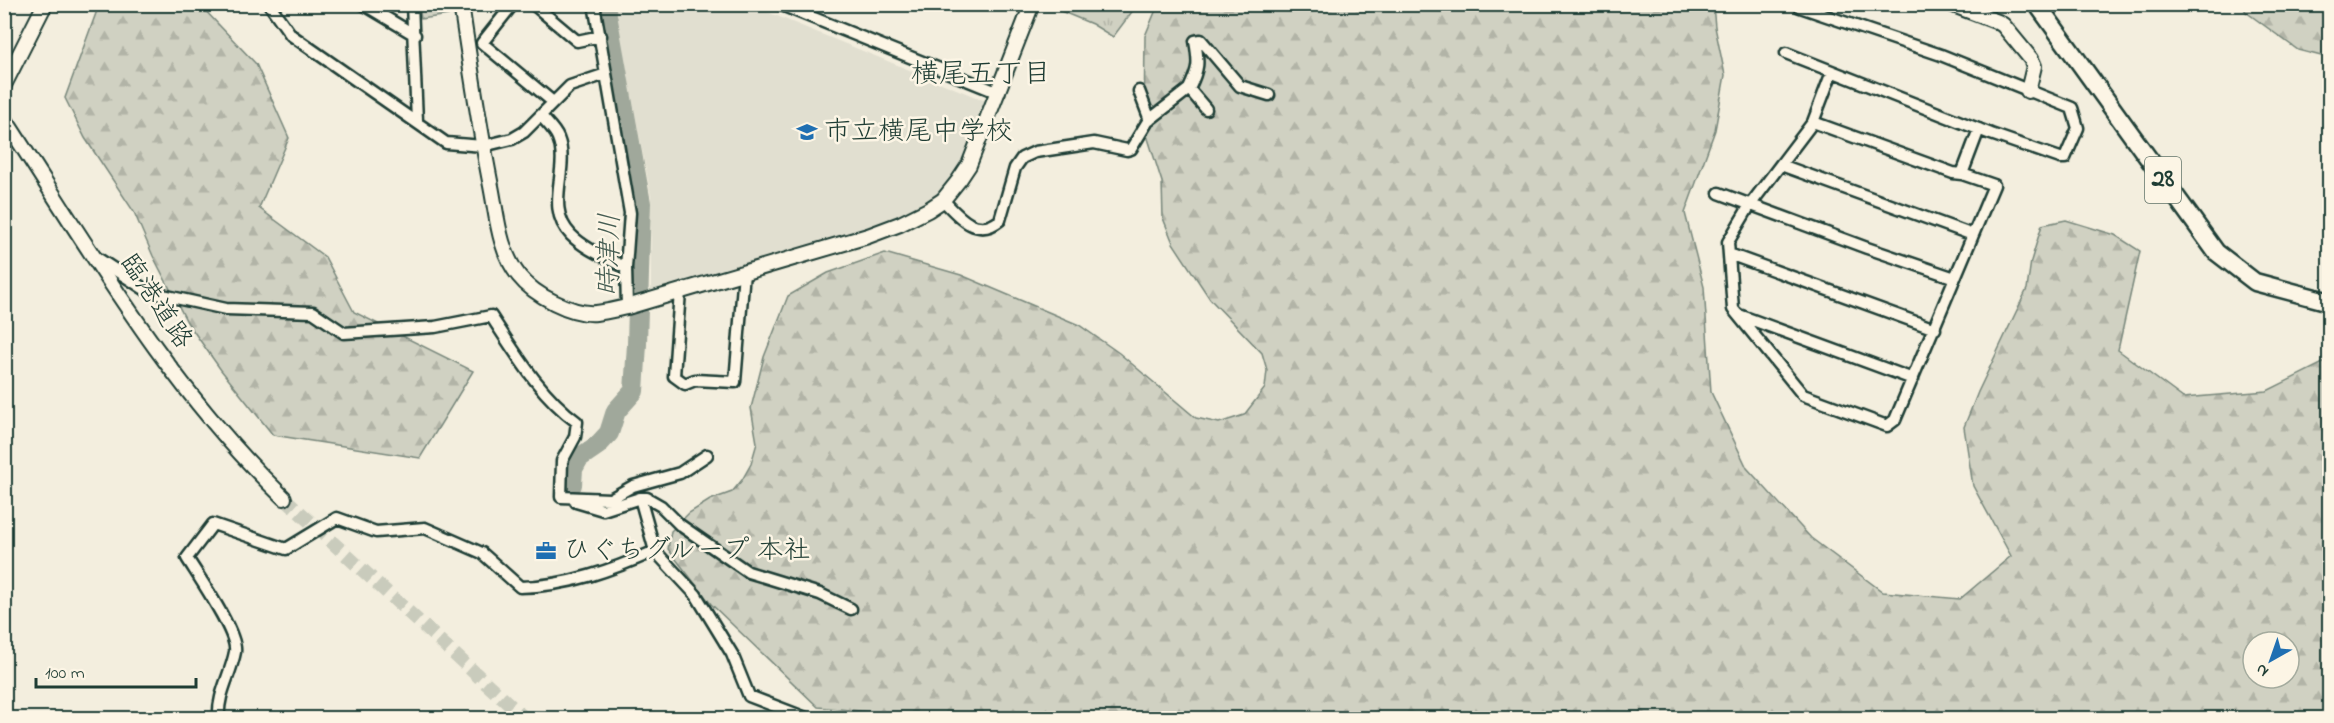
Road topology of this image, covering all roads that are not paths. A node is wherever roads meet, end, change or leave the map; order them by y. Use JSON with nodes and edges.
{"nodes":[{"id":1,"x":45,"y":4,"type":"edge"},
{"id":2,"x":270,"y":4,"type":"edge"},
{"id":3,"x":363,"y":4,"type":"edge"},
{"id":4,"x":412,"y":4,"type":"edge"},
{"id":5,"x":461,"y":4,"type":"edge"},
{"id":6,"x":513,"y":4,"type":"edge"},
{"id":7,"x":533,"y":4,"type":"edge"},
{"id":8,"x":594,"y":4,"type":"edge"},
{"id":9,"x":779,"y":4,"type":"edge"},
{"id":10,"x":1032,"y":4,"type":"edge"},
{"id":11,"x":2037,"y":4,"type":"edge"},
{"id":12,"x":1958,"y":6,"type":"edge"},
{"id":13,"x":1800,"y":7,"type":"dead end"},
{"id":14,"x":414,"y":35,"type":"junction"},
{"id":15,"x":601,"y":36,"type":"junction"},
{"id":16,"x":1786,"y":53,"type":"dead end"},
{"id":17,"x":1832,"y":72,"type":"junction"},
{"id":18,"x":606,"y":74,"type":"junction"},
{"id":19,"x":4,"y":85,"type":"edge"},
{"id":20,"x":1189,"y":89,"type":"junction"},
{"id":21,"x":1139,"y":91,"type":"dead end"},
{"id":22,"x":2028,"y":91,"type":"junction"},
{"id":23,"x":999,"y":93,"type":"junction"},
{"id":24,"x":1269,"y":95,"type":"dead end"},
{"id":25,"x":553,"y":102,"type":"junction"},
{"id":26,"x":1206,"y":109,"type":"dead end"},
{"id":27,"x":541,"y":116,"type":"junction"},
{"id":28,"x":4,"y":118,"type":"edge"},
{"id":29,"x":1150,"y":120,"type":"junction"},
{"id":30,"x":417,"y":121,"type":"junction"},
{"id":31,"x":1813,"y":122,"type":"junction"},
{"id":32,"x":1978,"y":129,"type":"junction"},
{"id":33,"x":483,"y":146,"type":"junction"},
{"id":34,"x":1781,"y":165,"type":"junction"},
{"id":35,"x":1962,"y":174,"type":"junction"},
{"id":36,"x":1719,"y":193,"type":"dead end"},
{"id":37,"x":942,"y":200,"type":"junction"},
{"id":38,"x":1750,"y":205,"type":"junction"},
{"id":39,"x":1973,"y":235,"type":"junction"},
{"id":40,"x":1729,"y":254,"type":"junction"},
{"id":41,"x":94,"y":255,"type":"junction"},
{"id":42,"x":626,"y":268,"type":"junction"},
{"id":43,"x":744,"y":272,"type":"junction"},
{"id":44,"x":1955,"y":278,"type":"junction"},
{"id":45,"x":680,"y":291,"type":"junction"},
{"id":46,"x":2330,"y":302,"type":"edge"},
{"id":47,"x":628,"y":307,"type":"junction"},
{"id":48,"x":1738,"y":315,"type":"junction"},
{"id":49,"x":1935,"y":329,"type":"junction"},
{"id":50,"x":1913,"y":380,"type":"junction"},
{"id":51,"x":707,"y":455,"type":"dead end"},
{"id":52,"x":561,"y":497,"type":"junction"},
{"id":53,"x":284,"y":498,"type":"tunnel mouth"},
{"id":54,"x":640,"y":498,"type":"junction"},
{"id":55,"x":655,"y":551,"type":"junction"},
{"id":56,"x":851,"y":609,"type":"dead end"},
{"id":57,"x":219,"y":718,"type":"edge"},
{"id":58,"x":806,"y":718,"type":"edge"}],
"edges":[{"from":1,"to":19,"type":"street"},
{"from":2,"to":30,"type":"street"},
{"from":3,"to":14,"type":"street"},
{"from":4,"to":14,"type":"street"},
{"from":5,"to":33,"type":"street"},
{"from":6,"to":25,"type":"street"},
{"from":7,"to":15,"type":"street"},
{"from":8,"to":15,"type":"street"},
{"from":9,"to":23,"type":"street"},
{"from":10,"to":23,"type":"street"},
{"from":11,"to":46,"type":"main road","number":"28"},
{"from":12,"to":22,"type":"street"},
{"from":13,"to":22,"type":"street"},
{"from":14,"to":30,"type":"street"},
{"from":15,"to":18,"type":"street"},
{"from":16,"to":17,"type":"street"},
{"from":17,"to":31,"type":"street"},
{"from":17,"to":32,"type":"street"},
{"from":18,"to":25,"type":"street"},
{"from":18,"to":42,"type":"street"},
{"from":20,"to":24,"type":"street"},
{"from":20,"to":26,"type":"street"},
{"from":20,"to":29,"type":"street"},
{"from":21,"to":29,"type":"street"},
{"from":22,"to":32,"type":"street"},
{"from":23,"to":37,"type":"street"},
{"from":25,"to":27,"type":"street"},
{"from":27,"to":33,"type":"street"},
{"from":27,"to":42,"type":"street"},
{"from":28,"to":41,"type":"street","name":"臨港道路"},
{"from":29,"to":37,"type":"street"},
{"from":30,"to":33,"type":"street"},
{"from":31,"to":34,"type":"street"},
{"from":31,"to":35,"type":"street"},
{"from":32,"to":35,"type":"street"},
{"from":33,"to":47,"type":"street"},
{"from":34,"to":38,"type":"street"},
{"from":34,"to":39,"type":"street"},
{"from":35,"to":39,"type":"street"},
{"from":36,"to":38,"type":"street"},
{"from":37,"to":43,"type":"street"},
{"from":38,"to":40,"type":"street"},
{"from":38,"to":44,"type":"street"},
{"from":39,"to":44,"type":"street"},
{"from":40,"to":48,"type":"street"},
{"from":40,"to":49,"type":"street"},
{"from":41,"to":52,"type":"street"},
{"from":41,"to":53,"type":"street","name":"臨港道路"},
{"from":42,"to":47,"type":"street"},
{"from":43,"to":45,"type":"street"},
{"from":43,"to":45,"type":"street"},
{"from":44,"to":49,"type":"street"},
{"from":45,"to":47,"type":"street"},
{"from":48,"to":50,"type":"street"},
{"from":48,"to":50,"type":"street"},
{"from":49,"to":50,"type":"street"},
{"from":51,"to":52,"type":"street"},
{"from":52,"to":54,"type":"street"},
{"from":54,"to":55,"type":"street"},
{"from":54,"to":56,"type":"street"},
{"from":55,"to":57,"type":"street"},
{"from":55,"to":58,"type":"street"}]}
